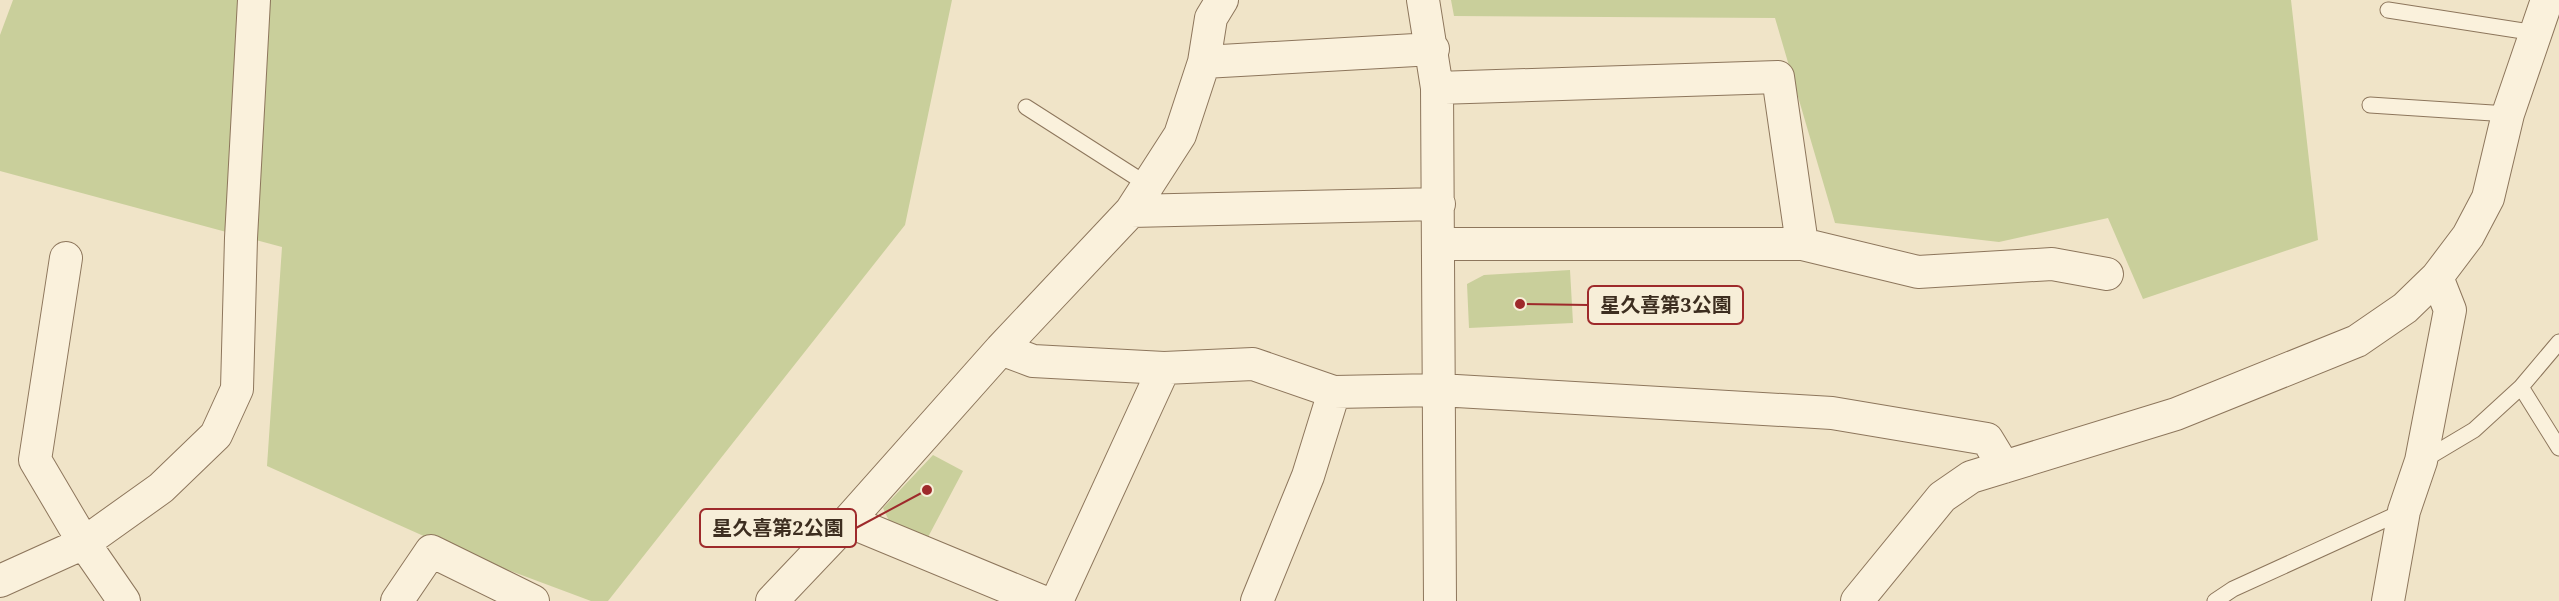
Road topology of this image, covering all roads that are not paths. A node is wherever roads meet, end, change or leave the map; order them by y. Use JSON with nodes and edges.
{"nodes":[{"id":1,"x":254,"y":0,"type":"edge"},
{"id":2,"x":1222,"y":0,"type":"edge"},
{"id":3,"x":1423,"y":0,"type":"edge"},
{"id":4,"x":2547,"y":0,"type":"edge"},
{"id":5,"x":2388,"y":10,"type":"dead end"},
{"id":6,"x":2536,"y":33,"type":"junction"},
{"id":7,"x":1433,"y":49,"type":"junction"},
{"id":8,"x":1204,"y":62,"type":"junction"},
{"id":9,"x":1437,"y":87,"type":"junction"},
{"id":10,"x":2370,"y":105,"type":"dead end"},
{"id":11,"x":1026,"y":107,"type":"dead end"},
{"id":12,"x":2508,"y":114,"type":"junction"},
{"id":13,"x":1148,"y":185,"type":"junction"},
{"id":14,"x":1439,"y":204,"type":"junction"},
{"id":15,"x":1131,"y":212,"type":"junction"},
{"id":16,"x":1439,"y":244,"type":"junction"},
{"id":17,"x":1802,"y":244,"type":"junction"},
{"id":18,"x":66,"y":258,"type":"dead end"},
{"id":19,"x":2107,"y":274,"type":"dead end"},
{"id":20,"x":2437,"y":277,"type":"junction"},
{"id":21,"x":2559,"y":342,"type":"edge"},
{"id":22,"x":1001,"y":349,"type":"junction"},
{"id":23,"x":1164,"y":368,"type":"junction"},
{"id":24,"x":2521,"y":387,"type":"junction"},
{"id":25,"x":1439,"y":390,"type":"junction"},
{"id":26,"x":1334,"y":392,"type":"junction"},
{"id":27,"x":2559,"y":448,"type":"edge"},
{"id":28,"x":2421,"y":461,"type":"junction"},
{"id":29,"x":2004,"y":467,"type":"junction"},
{"id":30,"x":2404,"y":511,"type":"junction"},
{"id":31,"x":848,"y":521,"type":"junction"},
{"id":32,"x":84,"y":543,"type":"junction"},
{"id":33,"x":0,"y":582,"type":"edge"},
{"id":34,"x":124,"y":601,"type":"edge"},
{"id":35,"x":397,"y":601,"type":"edge"},
{"id":36,"x":533,"y":601,"type":"edge"},
{"id":37,"x":772,"y":601,"type":"edge"},
{"id":38,"x":1041,"y":601,"type":"edge"},
{"id":39,"x":1057,"y":601,"type":"edge"},
{"id":40,"x":1257,"y":601,"type":"edge"},
{"id":41,"x":1440,"y":601,"type":"edge"},
{"id":42,"x":1857,"y":601,"type":"edge"},
{"id":43,"x":2215,"y":601,"type":"edge"},
{"id":44,"x":2388,"y":601,"type":"edge"}],
"edges":[{"from":1,"to":32,"type":"street"},
{"from":2,"to":8,"type":"street"},
{"from":3,"to":7,"type":"street"},
{"from":4,"to":6,"type":"street"},
{"from":5,"to":6,"type":"lane"},
{"from":6,"to":12,"type":"street"},
{"from":7,"to":8,"type":"street"},
{"from":7,"to":9,"type":"street"},
{"from":8,"to":13,"type":"street"},
{"from":9,"to":14,"type":"street"},
{"from":9,"to":17,"type":"street"},
{"from":10,"to":12,"type":"lane"},
{"from":11,"to":13,"type":"lane"},
{"from":12,"to":20,"type":"street"},
{"from":13,"to":15,"type":"street"},
{"from":14,"to":15,"type":"street"},
{"from":14,"to":16,"type":"street"},
{"from":15,"to":22,"type":"street"},
{"from":16,"to":17,"type":"street"},
{"from":16,"to":25,"type":"street"},
{"from":17,"to":19,"type":"street"},
{"from":18,"to":32,"type":"street"},
{"from":20,"to":28,"type":"street"},
{"from":20,"to":29,"type":"street"},
{"from":21,"to":24,"type":"lane"},
{"from":22,"to":23,"type":"street"},
{"from":22,"to":31,"type":"street"},
{"from":23,"to":26,"type":"street"},
{"from":23,"to":39,"type":"street"},
{"from":24,"to":27,"type":"lane"},
{"from":24,"to":28,"type":"lane"},
{"from":25,"to":26,"type":"street"},
{"from":25,"to":29,"type":"street"},
{"from":25,"to":41,"type":"street"},
{"from":26,"to":40,"type":"street"},
{"from":28,"to":30,"type":"street"},
{"from":29,"to":42,"type":"street"},
{"from":30,"to":43,"type":"lane"},
{"from":30,"to":44,"type":"street"},
{"from":31,"to":37,"type":"street"},
{"from":31,"to":38,"type":"street"},
{"from":32,"to":33,"type":"street"},
{"from":32,"to":34,"type":"street"},
{"from":35,"to":36,"type":"street"}]}
